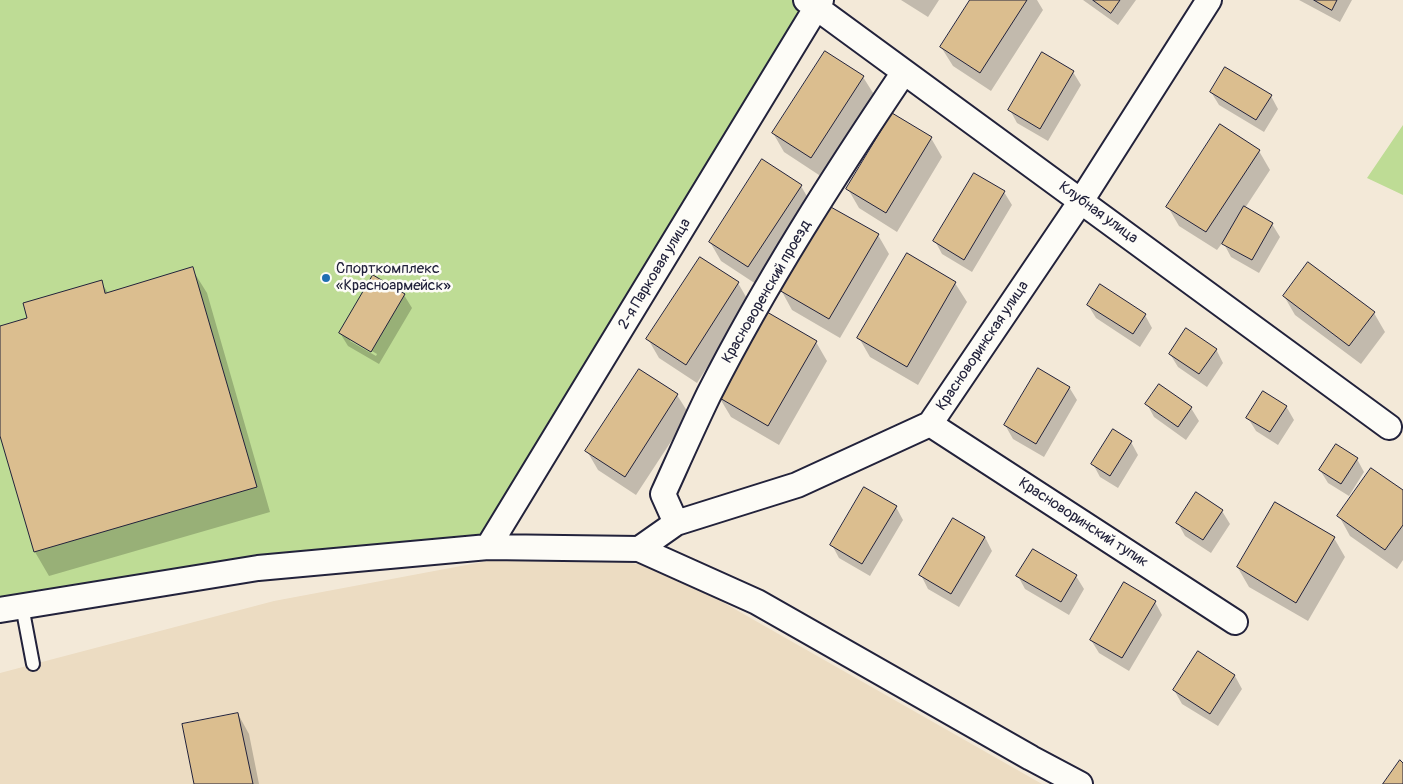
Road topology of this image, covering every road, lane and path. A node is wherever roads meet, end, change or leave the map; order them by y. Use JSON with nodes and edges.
{"nodes":[{"id":1,"x":1209,"y":0,"type":"edge"},
{"id":2,"x":815,"y":3,"type":"edge"},
{"id":3,"x":904,"y":72,"type":"junction"},
{"id":4,"x":1081,"y":201,"type":"junction"},
{"id":5,"x":930,"y":424,"type":"junction"},
{"id":6,"x":1389,"y":427,"type":"dead end"},
{"id":7,"x":676,"y":523,"type":"junction"},
{"id":8,"x":488,"y":547,"type":"junction"},
{"id":9,"x":640,"y":549,"type":"junction"},
{"id":10,"x":11,"y":608,"type":"edge"},
{"id":11,"x":1235,"y":622,"type":"dead end"},
{"id":12,"x":33,"y":664,"type":"dead end"},
{"id":13,"x":1080,"y":784,"type":"edge"}],
"edges":[{"from":1,"to":4,"type":"street","name":"Красноворинская улица"},
{"from":2,"to":3,"type":"street","name":"Клубная улица"},
{"from":2,"to":8,"type":"street","name":"2-я Парковая улица"},
{"from":3,"to":4,"type":"street","name":"Клубная улица"},
{"from":3,"to":7,"type":"street","name":"Красноворенский проезд"},
{"from":4,"to":5,"type":"street","name":"Красноворинская улица"},
{"from":4,"to":6,"type":"street","name":"Клубная улица"},
{"from":5,"to":7,"type":"street","name":"Красноворинская улица"},
{"from":5,"to":11,"type":"street","name":"Красноворинский тупик"},
{"from":7,"to":9,"type":"street","name":"Красноворинская улица"},
{"from":8,"to":9,"type":"street"},
{"from":8,"to":10,"type":"street"},
{"from":9,"to":13,"type":"street"},
{"from":10,"to":12,"type":"lane"}]}
